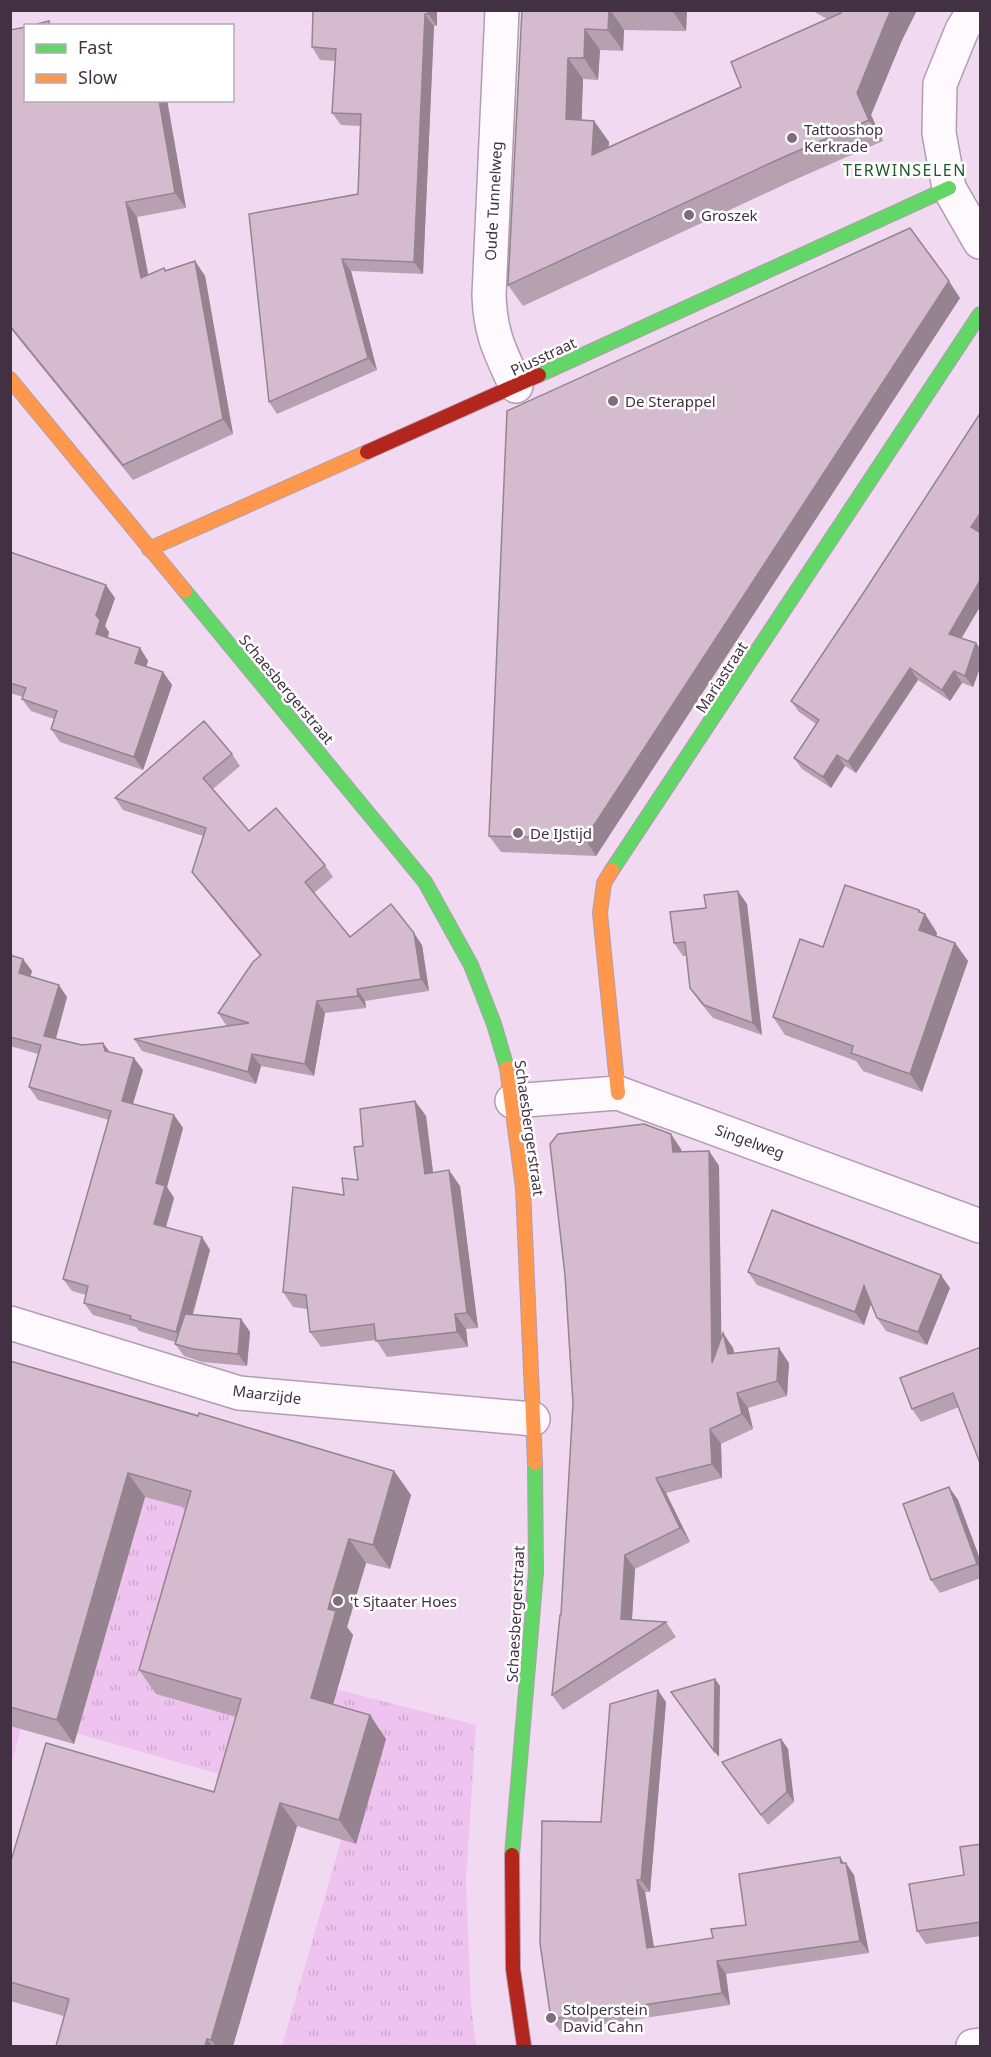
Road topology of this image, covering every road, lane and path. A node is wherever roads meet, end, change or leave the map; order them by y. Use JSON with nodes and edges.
{"nodes":[{"id":1,"x":502,"y":10,"type":"edge"},
{"id":2,"x":974,"y":10,"type":"edge"},
{"id":3,"x":949,"y":188,"type":"junction"},
{"id":4,"x":981,"y":242,"type":"edge"},
{"id":5,"x":981,"y":314,"type":"edge"},
{"id":6,"x":12,"y":385,"type":"edge"},
{"id":7,"x":516,"y":386,"type":"junction"},
{"id":8,"x":149,"y":549,"type":"junction"},
{"id":9,"x":618,"y":1093,"type":"junction"},
{"id":10,"x":512,"y":1101,"type":"junction"},
{"id":11,"x":981,"y":1226,"type":"edge"},
{"id":12,"x":10,"y":1323,"type":"edge"},
{"id":13,"x":533,"y":1419,"type":"junction"},
{"id":14,"x":981,"y":2045,"type":"edge"},
{"id":15,"x":524,"y":2046,"type":"edge"},
{"id":16,"x":973,"y":2046,"type":"edge"}],
"edges":[{"from":1,"to":7,"type":"street","name":"Oude Tunnelweg"},
{"from":2,"to":3,"type":"street"},
{"from":3,"to":4,"type":"street"},
{"from":3,"to":7,"type":"street","name":"Piusstraat"},
{"from":5,"to":9,"type":"street","name":"Mariastraat"},
{"from":6,"to":8,"type":"street","name":"Schaesbergerstraat"},
{"from":7,"to":8,"type":"street","name":"Piusstraat"},
{"from":8,"to":10,"type":"street","name":"Schaesbergerstraat"},
{"from":9,"to":10,"type":"street","name":"Singelweg"},
{"from":9,"to":11,"type":"street","name":"Singelweg"},
{"from":10,"to":13,"type":"street","name":"Schaesbergerstraat"},
{"from":12,"to":13,"type":"street","name":"Maarzijde"},
{"from":13,"to":15,"type":"street","name":"Schaesbergerstraat"},
{"from":14,"to":16,"type":"street"}]}
